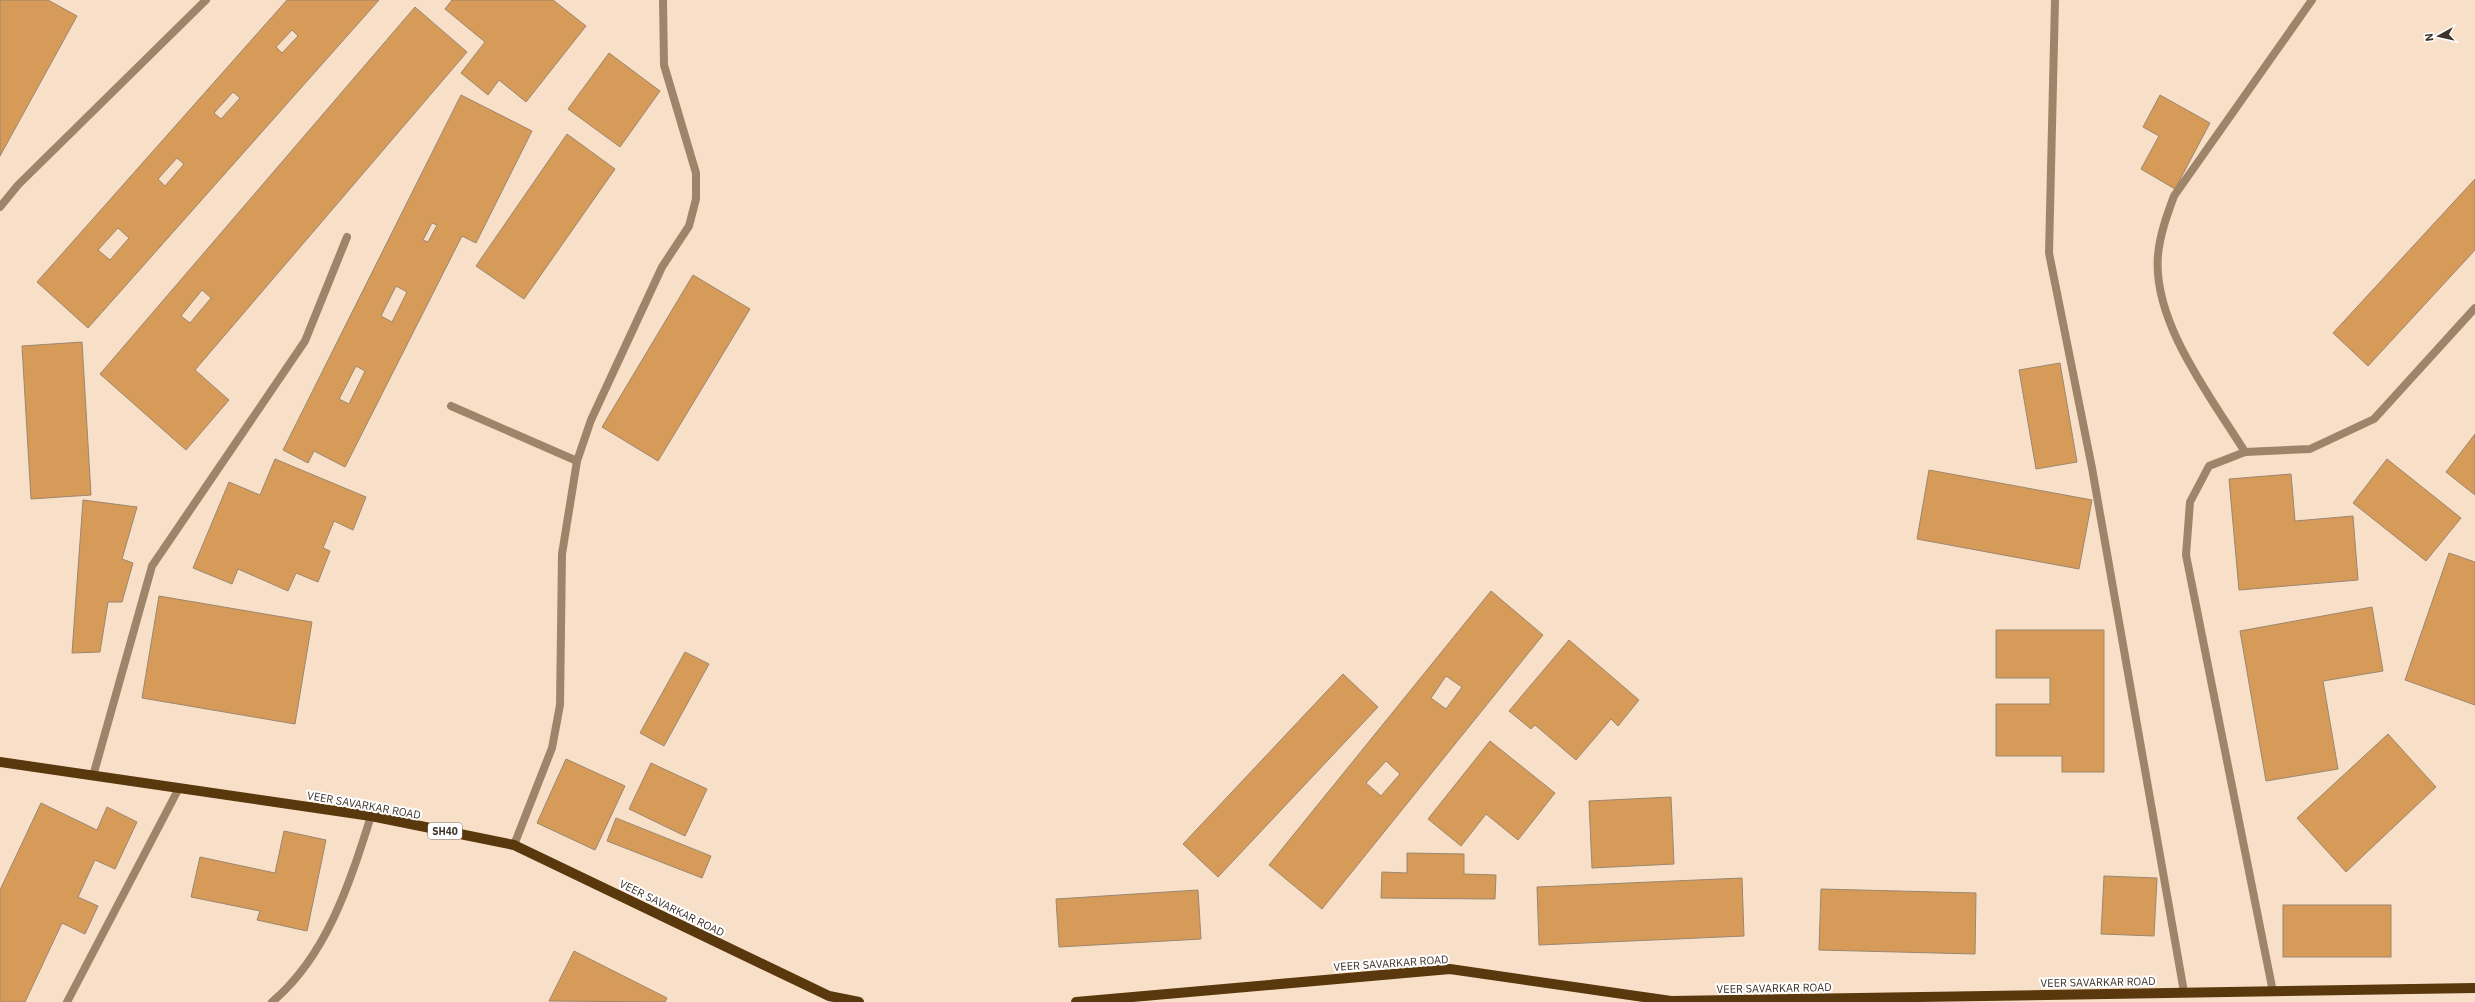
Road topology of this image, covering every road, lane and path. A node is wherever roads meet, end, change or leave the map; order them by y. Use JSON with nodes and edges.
{"nodes":[{"id":1,"x":206,"y":0,"type":"edge"},
{"id":2,"x":663,"y":0,"type":"edge"},
{"id":3,"x":2055,"y":0,"type":"edge"},
{"id":4,"x":2312,"y":0,"type":"edge"},
{"id":5,"x":0,"y":207,"type":"edge"},
{"id":6,"x":347,"y":237,"type":"dead end"},
{"id":7,"x":2475,"y":308,"type":"edge"},
{"id":8,"x":451,"y":406,"type":"dead end"},
{"id":9,"x":2245,"y":452,"type":"junction"},
{"id":10,"x":577,"y":461,"type":"junction"},
{"id":11,"x":0,"y":762,"type":"edge"},
{"id":12,"x":93,"y":776,"type":"junction"},
{"id":13,"x":179,"y":788,"type":"junction"},
{"id":14,"x":371,"y":816,"type":"junction"},
{"id":15,"x":514,"y":845,"type":"junction"},
{"id":16,"x":2475,"y":988,"type":"edge"},
{"id":17,"x":2184,"y":992,"type":"junction"},
{"id":18,"x":2273,"y":992,"type":"junction"},
{"id":19,"x":1780,"y":1001,"type":"edge"},
{"id":20,"x":67,"y":1002,"type":"edge"},
{"id":21,"x":272,"y":1002,"type":"edge"},
{"id":22,"x":859,"y":1002,"type":"edge"},
{"id":23,"x":1076,"y":1002,"type":"edge"}],
"edges":[{"from":1,"to":5,"type":"street"},
{"from":2,"to":10,"type":"street"},
{"from":3,"to":17,"type":"street"},
{"from":4,"to":9,"type":"street"},
{"from":6,"to":12,"type":"street"},
{"from":7,"to":9,"type":"street"},
{"from":8,"to":10,"type":"street"},
{"from":9,"to":18,"type":"street"},
{"from":10,"to":15,"type":"street"},
{"from":11,"to":12,"type":"main road","name":"VEER SAVARKAR ROAD","number":"SH40"},
{"from":12,"to":13,"type":"main road","name":"VEER SAVARKAR ROAD","number":"SH40"},
{"from":13,"to":14,"type":"main road","name":"VEER SAVARKAR ROAD","number":"SH40"},
{"from":13,"to":20,"type":"street"},
{"from":14,"to":15,"type":"main road","name":"VEER SAVARKAR ROAD","number":"SH40"},
{"from":14,"to":21,"type":"street"},
{"from":15,"to":22,"type":"main road","name":"VEER SAVARKAR ROAD","number":"SH40"},
{"from":16,"to":18,"type":"main road","name":"VEER SAVARKAR ROAD"},
{"from":17,"to":18,"type":"main road","name":"VEER SAVARKAR ROAD"},
{"from":17,"to":19,"type":"main road","name":"VEER SAVARKAR ROAD"},
{"from":19,"to":23,"type":"main road","name":"VEER SAVARKAR ROAD"}]}
